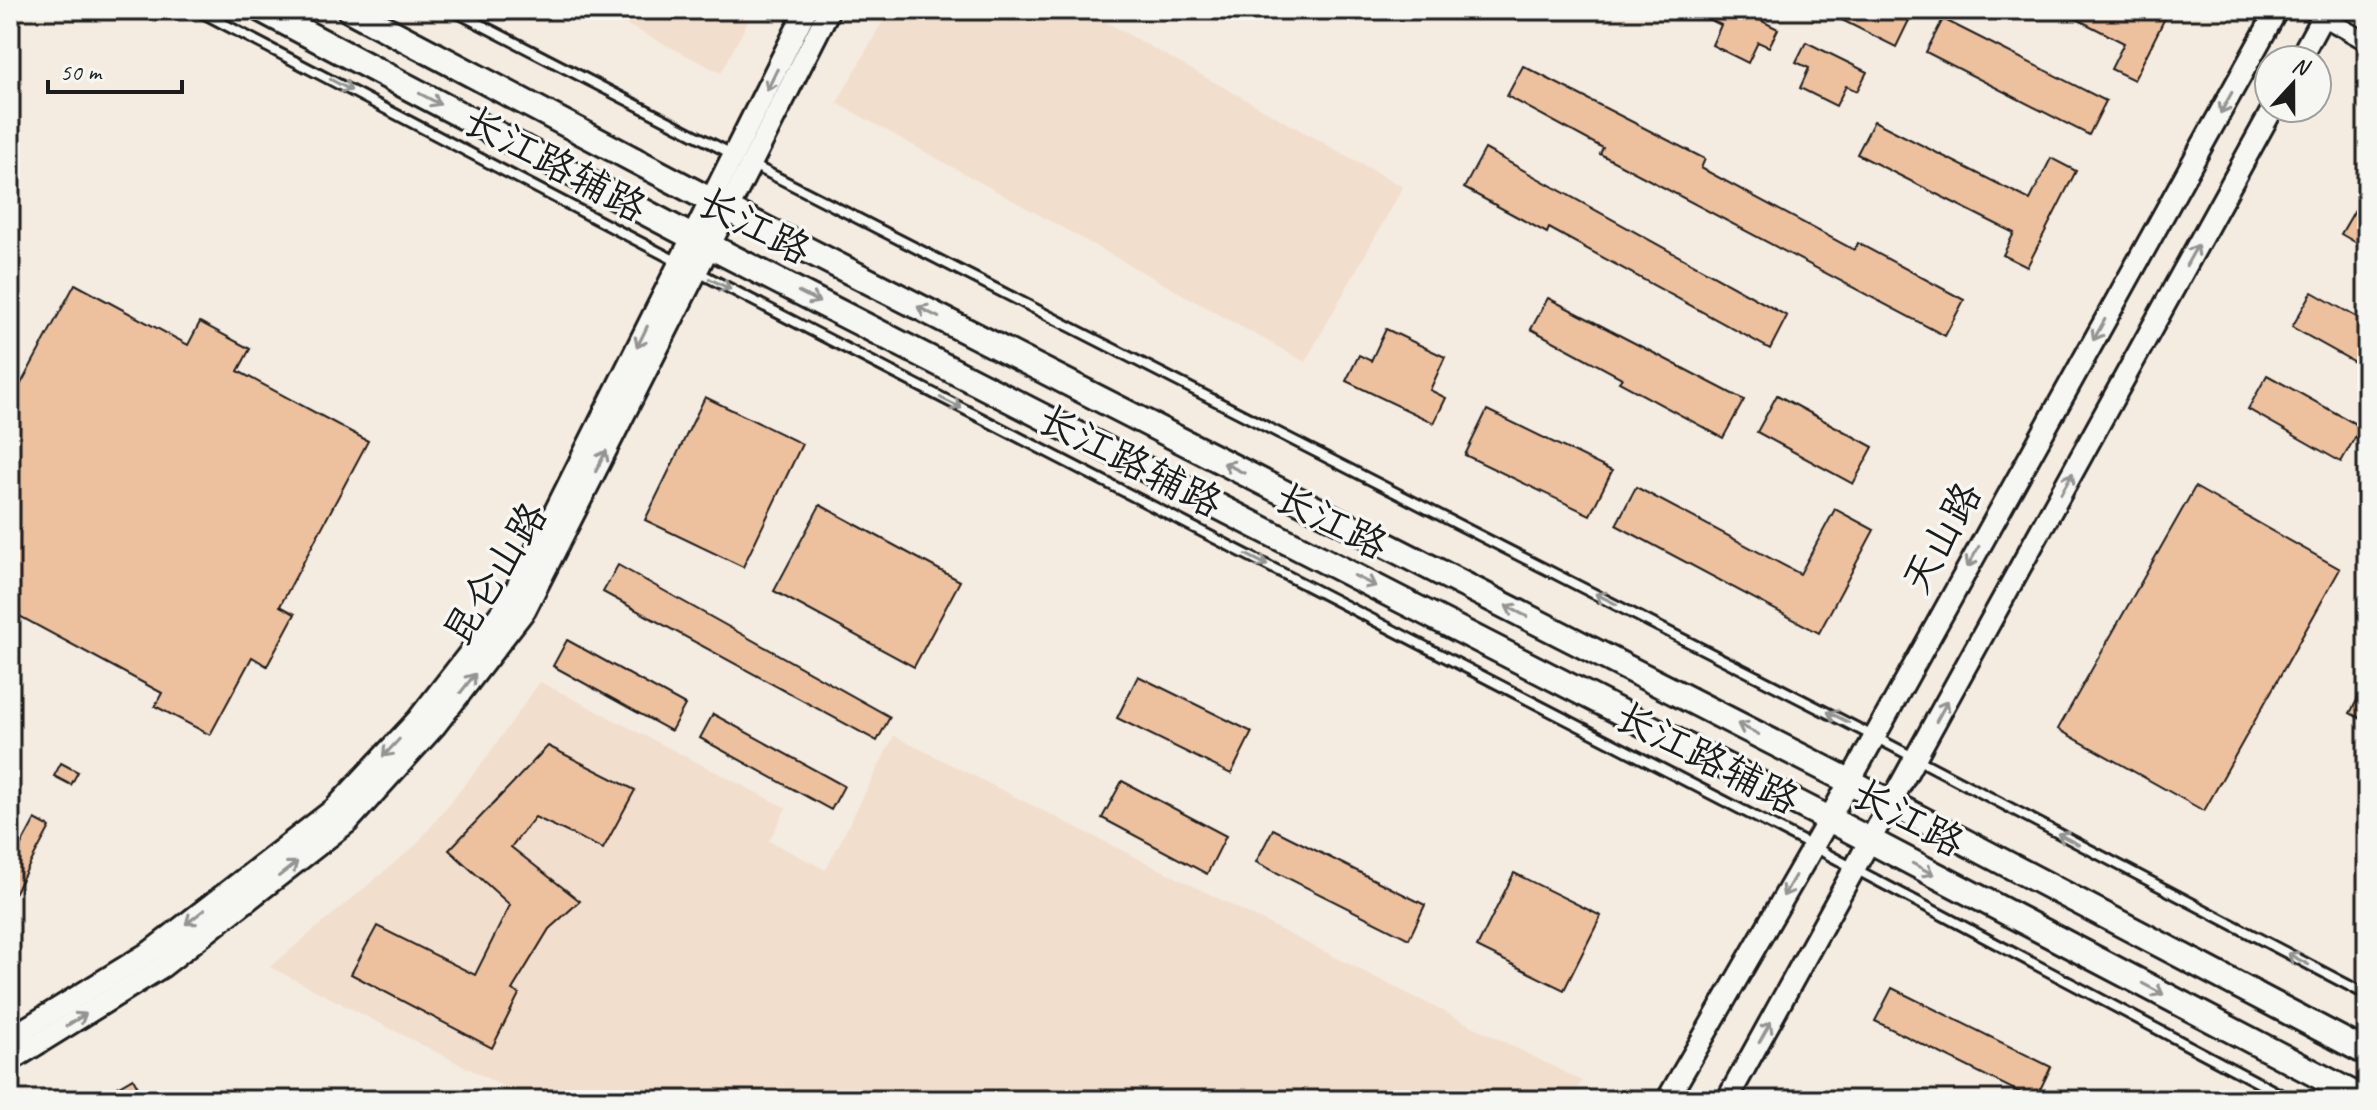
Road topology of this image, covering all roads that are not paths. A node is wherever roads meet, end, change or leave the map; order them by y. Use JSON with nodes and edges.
{"nodes":[{"id":1,"x":197,"y":10,"type":"edge"},
{"id":2,"x":262,"y":10,"type":"edge"},
{"id":3,"x":350,"y":10,"type":"edge"},
{"id":4,"x":452,"y":10,"type":"edge"},
{"id":5,"x":806,"y":10,"type":"edge"},
{"id":6,"x":829,"y":10,"type":"edge"},
{"id":7,"x":2277,"y":10,"type":"edge"},
{"id":8,"x":2324,"y":13,"type":"edge"},
{"id":9,"x":2367,"y":42,"type":"edge"},
{"id":10,"x":2308,"y":44,"type":"edge"},
{"id":11,"x":2264,"y":124,"type":"edge"},
{"id":12,"x":744,"y":160,"type":"junction"},
{"id":13,"x":720,"y":206,"type":"junction"},
{"id":14,"x":700,"y":241,"type":"junction"},
{"id":15,"x":686,"y":266,"type":"junction"},
{"id":16,"x":1873,"y":736,"type":"junction"},
{"id":17,"x":1915,"y":759,"type":"junction"},
{"id":18,"x":1849,"y":781,"type":"junction"},
{"id":19,"x":1891,"y":804,"type":"junction"},
{"id":20,"x":1829,"y":819,"type":"junction"},
{"id":21,"x":1871,"y":842,"type":"junction"},
{"id":22,"x":1812,"y":846,"type":"junction"},
{"id":23,"x":1856,"y":870,"type":"junction"},
{"id":24,"x":2367,"y":995,"type":"edge"},
{"id":25,"x":10,"y":1038,"type":"edge"},
{"id":26,"x":2367,"y":1053,"type":"edge"},
{"id":27,"x":10,"y":1061,"type":"edge"},
{"id":28,"x":1667,"y":1100,"type":"edge"},
{"id":29,"x":1727,"y":1100,"type":"edge"},
{"id":30,"x":2291,"y":1100,"type":"edge"},
{"id":31,"x":2365,"y":1100,"type":"edge"}],
"edges":[{"from":1,"to":15,"type":"lane","name":"长江路辅路","one_way":true},
{"from":2,"to":14,"type":"main road","name":"长江路","one_way":true},
{"from":3,"to":13,"type":"main road","name":"长江路"},
{"from":4,"to":12,"type":"lane"},
{"from":5,"to":12,"type":"street","name":"昆仑山路","one_way":true},
{"from":6,"to":12,"type":"street","name":"昆仑山路"},
{"from":7,"to":16,"type":"street","name":"天山路","one_way":true},
{"from":8,"to":9,"type":"street"},
{"from":8,"to":10,"type":"street"},
{"from":17,"to":11,"type":"street","name":"天山路","one_way":true},
{"from":12,"to":13,"type":"street","name":"昆仑山路"},
{"from":16,"to":12,"type":"lane","one_way":true},
{"from":13,"to":14,"type":"street","name":"昆仑山路"},
{"from":18,"to":13,"type":"main road","name":"长江路","one_way":true},
{"from":14,"to":15,"type":"street","name":"昆仑山路"},
{"from":14,"to":20,"type":"main road","name":"长江路","one_way":true},
{"from":15,"to":22,"type":"lane","name":"长江路辅路","one_way":true},
{"from":15,"to":25,"type":"street","name":"昆仑山路","one_way":true},
{"from":27,"to":15,"type":"street","name":"昆仑山路","one_way":true},
{"from":16,"to":17,"type":"lane"},
{"from":16,"to":18,"type":"street","name":"天山路"},
{"from":17,"to":19,"type":"street","name":"天山路"},
{"from":24,"to":17,"type":"lane","one_way":true},
{"from":18,"to":19,"type":"main road","name":"长江路"},
{"from":18,"to":20,"type":"street","name":"天山路"},
{"from":19,"to":21,"type":"street","name":"天山路"},
{"from":19,"to":26,"type":"main road","name":"长江路"},
{"from":20,"to":21,"type":"main road","name":"长江路"},
{"from":20,"to":22,"type":"street","name":"天山路"},
{"from":21,"to":23,"type":"street","name":"天山路"},
{"from":21,"to":31,"type":"main road","name":"长江路","one_way":true},
{"from":22,"to":23,"type":"lane","name":"长江路辅路"},
{"from":22,"to":28,"type":"street","name":"天山路","one_way":true},
{"from":29,"to":23,"type":"street","name":"天山路","one_way":true},
{"from":23,"to":30,"type":"lane","name":"长江路辅路"}]}
